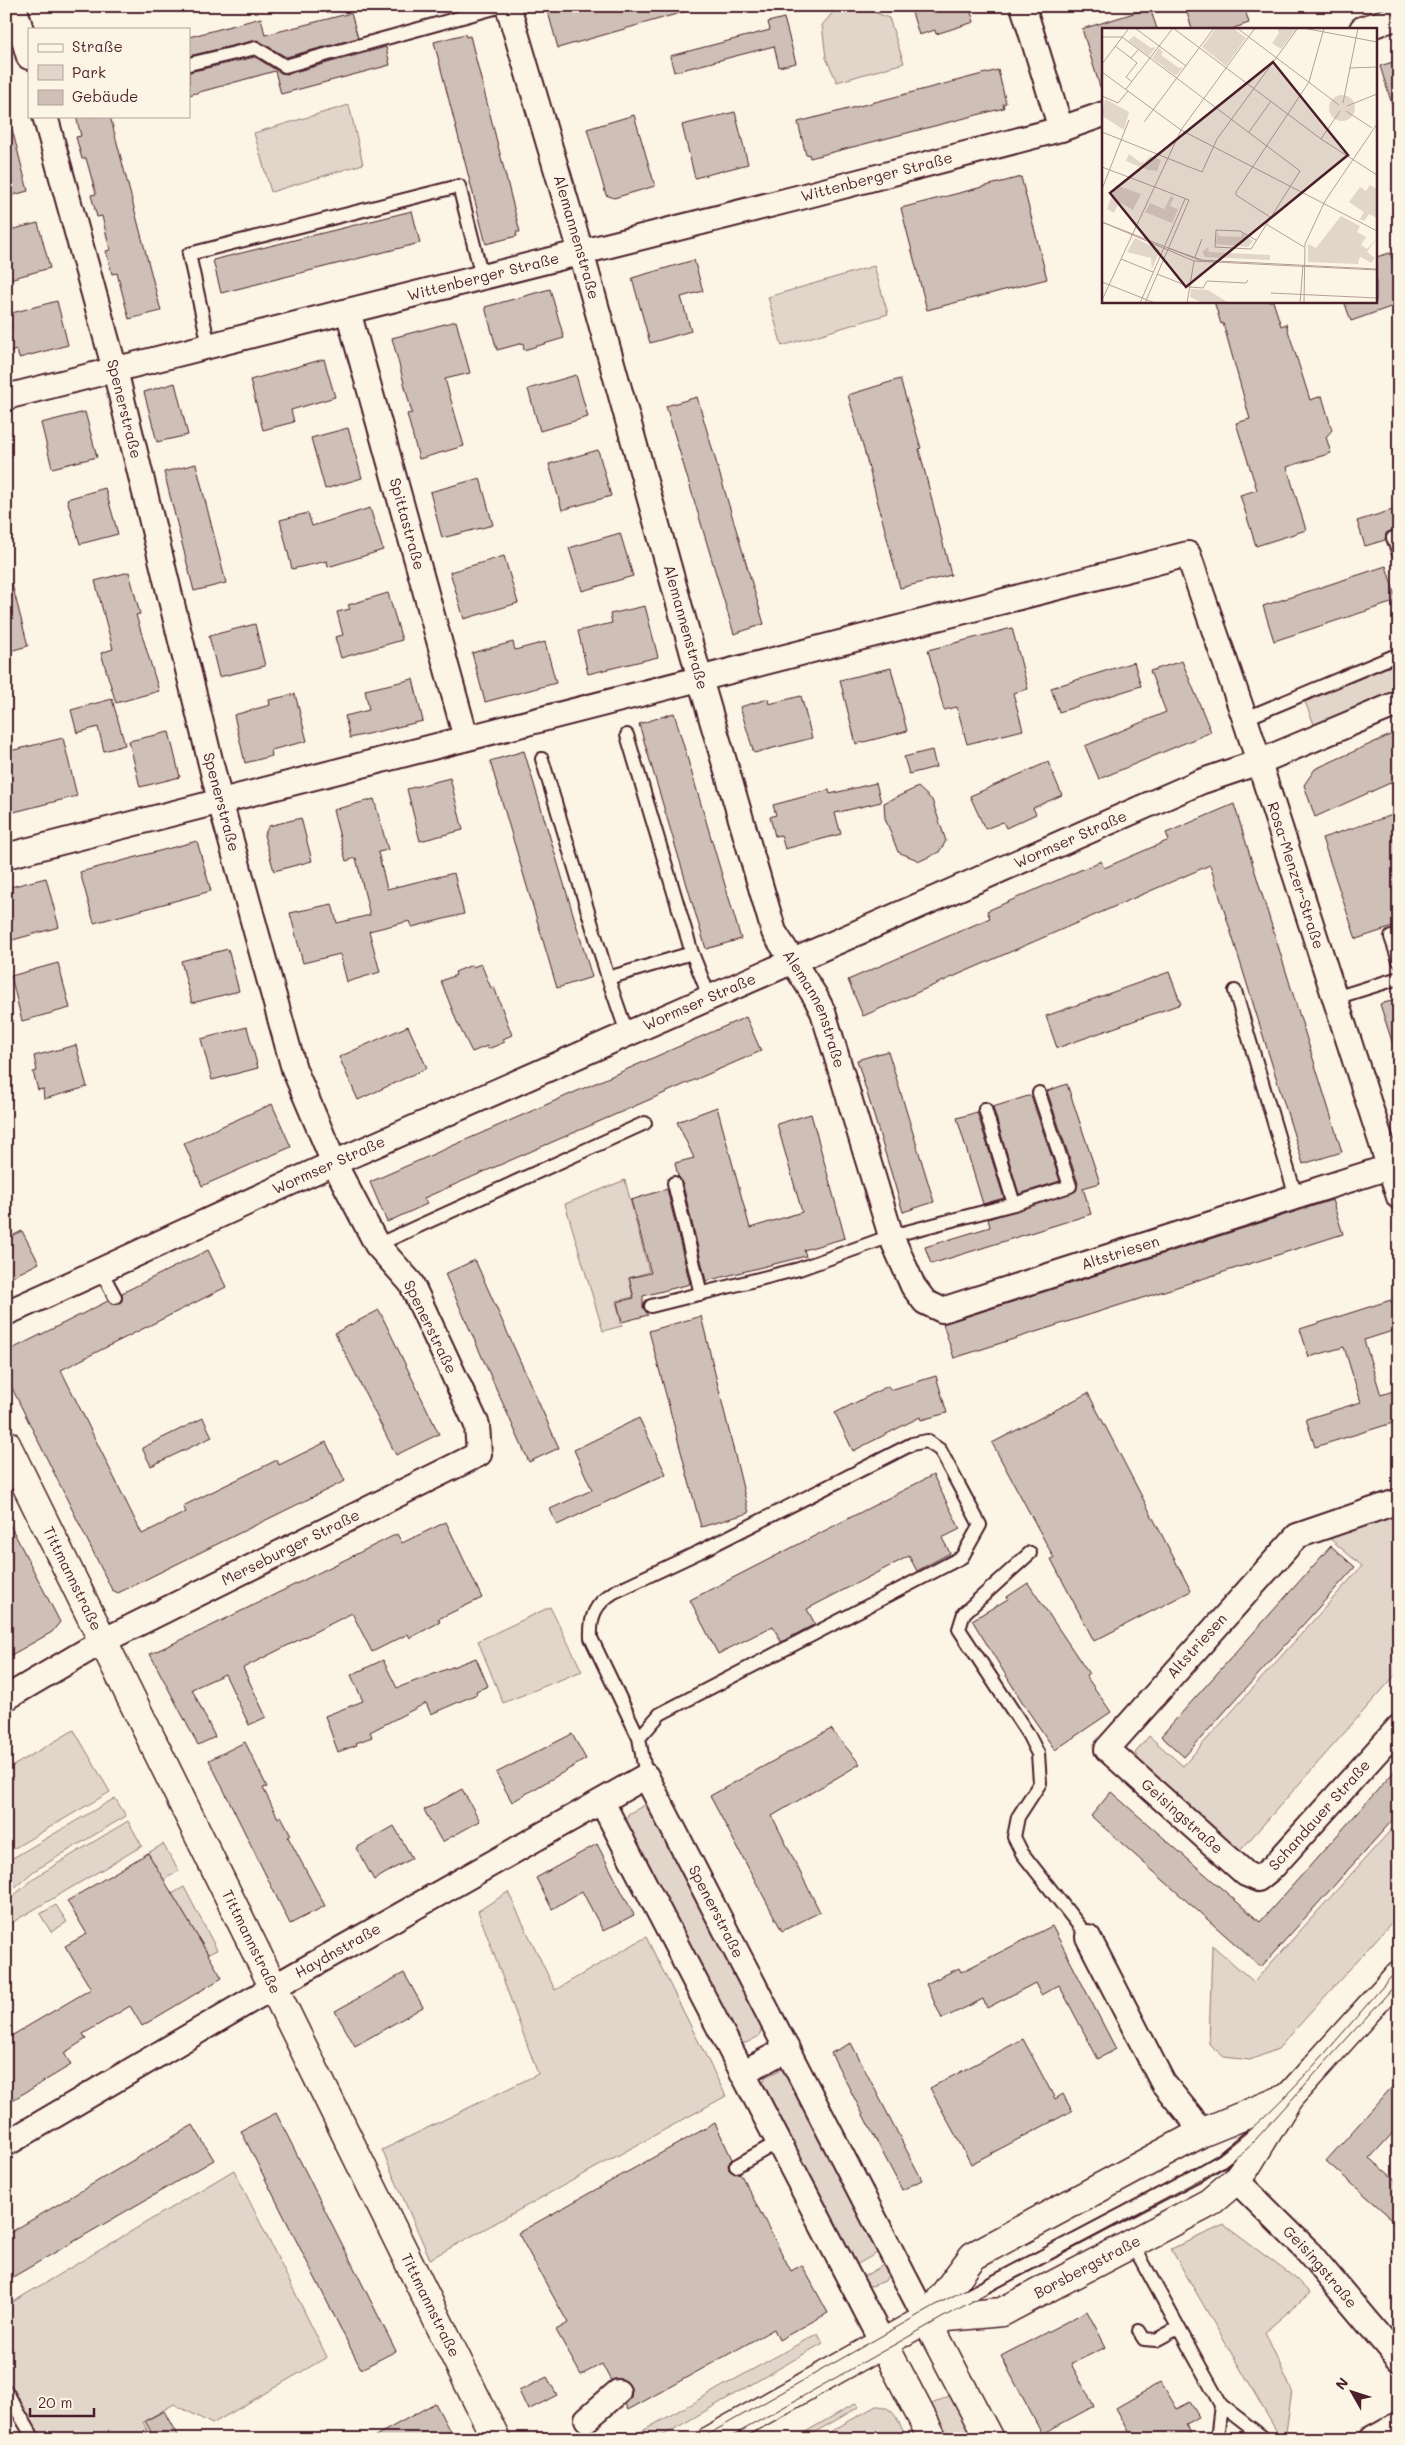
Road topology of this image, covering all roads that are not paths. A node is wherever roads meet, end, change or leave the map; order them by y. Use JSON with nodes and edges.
{"nodes":[{"id":1,"x":14,"y":6,"type":"edge"},
{"id":2,"x":502,"y":6,"type":"edge"},
{"id":3,"x":508,"y":6,"type":"edge"},
{"id":4,"x":1023,"y":6,"type":"edge"},
{"id":5,"x":1399,"y":17,"type":"edge"},
{"id":6,"x":1365,"y":28,"type":"edge"},
{"id":7,"x":28,"y":54,"type":"edge"},
{"id":8,"x":190,"y":64,"type":"edge"},
{"id":9,"x":1102,"y":115,"type":"edge"},
{"id":10,"x":46,"y":118,"type":"edge"},
{"id":11,"x":1060,"y":129,"type":"junction"},
{"id":12,"x":581,"y":252,"type":"junction"},
{"id":13,"x":482,"y":277,"type":"junction"},
{"id":14,"x":348,"y":311,"type":"junction"},
{"id":15,"x":209,"y":346,"type":"junction"},
{"id":16,"x":115,"y":370,"type":"junction"},
{"id":17,"x":6,"y":397,"type":"edge"},
{"id":18,"x":1393,"y":538,"type":"dead end"},
{"id":19,"x":1399,"y":554,"type":"edge"},
{"id":20,"x":1399,"y":654,"type":"edge"},
{"id":21,"x":700,"y":679,"type":"junction"},
{"id":22,"x":1399,"y":703,"type":"edge"},
{"id":23,"x":1244,"y":719,"type":"junction"},
{"id":24,"x":628,"y":735,"type":"dead end"},
{"id":25,"x":466,"y":738,"type":"junction"},
{"id":26,"x":542,"y":759,"type":"dead end"},
{"id":27,"x":1259,"y":762,"type":"junction"},
{"id":28,"x":220,"y":801,"type":"junction"},
{"id":29,"x":6,"y":856,"type":"edge"},
{"id":30,"x":1391,"y":937,"type":"dead end"},
{"id":31,"x":692,"y":953,"type":"junction"},
{"id":32,"x":791,"y":961,"type":"junction"},
{"id":33,"x":1399,"y":961,"type":"edge"},
{"id":34,"x":608,"y":978,"type":"junction"},
{"id":35,"x":1399,"y":978,"type":"edge"},
{"id":36,"x":1235,"y":991,"type":"dead end"},
{"id":37,"x":709,"y":996,"type":"junction"},
{"id":38,"x":1335,"y":998,"type":"junction"},
{"id":39,"x":627,"y":1033,"type":"junction"},
{"id":40,"x":1040,"y":1093,"type":"dead end"},
{"id":41,"x":985,"y":1109,"type":"dead end"},
{"id":42,"x":645,"y":1123,"type":"dead end"},
{"id":43,"x":334,"y":1163,"type":"junction"},
{"id":44,"x":1389,"y":1167,"type":"junction"},
{"id":45,"x":674,"y":1183,"type":"dead end"},
{"id":46,"x":1296,"y":1197,"type":"junction"},
{"id":47,"x":1399,"y":1197,"type":"edge"},
{"id":48,"x":1014,"y":1204,"type":"junction"},
{"id":49,"x":891,"y":1236,"type":"junction"},
{"id":50,"x":377,"y":1245,"type":"junction"},
{"id":51,"x":102,"y":1271,"type":"junction"},
{"id":52,"x":701,"y":1294,"type":"junction"},
{"id":53,"x":115,"y":1297,"type":"dead end"},
{"id":54,"x":651,"y":1306,"type":"dead end"},
{"id":55,"x":6,"y":1313,"type":"edge"},
{"id":56,"x":6,"y":1444,"type":"edge"},
{"id":57,"x":479,"y":1454,"type":"joint"},
{"id":58,"x":1399,"y":1501,"type":"edge"},
{"id":59,"x":1030,"y":1553,"type":"dead end"},
{"id":60,"x":104,"y":1641,"type":"junction"},
{"id":61,"x":6,"y":1698,"type":"edge"},
{"id":62,"x":1399,"y":1727,"type":"edge"},
{"id":63,"x":640,"y":1738,"type":"junction"},
{"id":64,"x":1107,"y":1749,"type":"joint"},
{"id":65,"x":646,"y":1776,"type":"junction"},
{"id":66,"x":602,"y":1802,"type":"junction"},
{"id":67,"x":1258,"y":1878,"type":"joint"},
{"id":68,"x":1088,"y":1937,"type":"joint"},
{"id":69,"x":1399,"y":1975,"type":"edge"},
{"id":70,"x":274,"y":1987,"type":"junction"},
{"id":71,"x":787,"y":2049,"type":"junction"},
{"id":72,"x":742,"y":2072,"type":"junction"},
{"id":73,"x":1289,"y":2097,"type":"junction"},
{"id":74,"x":1201,"y":2133,"type":"junction"},
{"id":75,"x":778,"y":2142,"type":"junction"},
{"id":76,"x":6,"y":2144,"type":"edge"},
{"id":77,"x":736,"y":2166,"type":"dead end"},
{"id":78,"x":1236,"y":2180,"type":"junction"},
{"id":79,"x":1132,"y":2243,"type":"junction"},
{"id":80,"x":926,"y":2319,"type":"junction"},
{"id":81,"x":1178,"y":2328,"type":"junction"},
{"id":82,"x":1139,"y":2331,"type":"dead end"},
{"id":83,"x":883,"y":2343,"type":"junction"},
{"id":84,"x":1399,"y":2360,"type":"edge"},
{"id":85,"x":6,"y":2391,"type":"edge"},
{"id":86,"x":618,"y":2392,"type":"dead end"},
{"id":87,"x":1221,"y":2405,"type":"junction"},
{"id":88,"x":587,"y":2419,"type":"dead end"},
{"id":89,"x":1399,"y":2424,"type":"edge"},
{"id":90,"x":34,"y":2439,"type":"edge"},
{"id":91,"x":496,"y":2439,"type":"edge"},
{"id":92,"x":712,"y":2439,"type":"edge"},
{"id":93,"x":932,"y":2439,"type":"edge"},
{"id":94,"x":989,"y":2439,"type":"edge"},
{"id":95,"x":1217,"y":2439,"type":"edge"},
{"id":96,"x":1264,"y":2439,"type":"edge"},
{"id":97,"x":1372,"y":2439,"type":"edge"}],
"edges":[{"from":1,"to":7,"type":"street"},
{"from":2,"to":8,"type":"lane"},
{"from":3,"to":12,"type":"street","name":"Alemannenstraße"},
{"from":4,"to":11,"type":"street"},
{"from":5,"to":6,"type":"street"},
{"from":9,"to":11,"type":"street","name":"Wittenberger Straße"},
{"from":10,"to":16,"type":"street","name":"Spenerstraße"},
{"from":11,"to":12,"type":"street","name":"Wittenberger Straße"},
{"from":12,"to":13,"type":"street","name":"Wittenberger Straße"},
{"from":12,"to":21,"type":"street","name":"Alemannenstraße"},
{"from":13,"to":14,"type":"street","name":"Wittenberger Straße"},
{"from":13,"to":15,"type":"lane"},
{"from":14,"to":15,"type":"street","name":"Wittenberger Straße"},
{"from":14,"to":25,"type":"street","name":"Spittastraße"},
{"from":15,"to":16,"type":"street","name":"Wittenberger Straße"},
{"from":16,"to":17,"type":"street","name":"Wittenberger Straße"},
{"from":16,"to":28,"type":"street","name":"Spenerstraße"},
{"from":18,"to":19,"type":"lane"},
{"from":20,"to":23,"type":"lane"},
{"from":21,"to":23,"type":"street","name":"Rosa-Menzer-Straße"},
{"from":21,"to":25,"type":"street"},
{"from":21,"to":32,"type":"street","name":"Alemannenstraße"},
{"from":22,"to":27,"type":"street","name":"Wormser Straße"},
{"from":23,"to":27,"type":"street","name":"Rosa-Menzer-Straße"},
{"from":24,"to":31,"type":"lane"},
{"from":25,"to":28,"type":"street"},
{"from":26,"to":34,"type":"lane"},
{"from":27,"to":32,"type":"street","name":"Wormser Straße"},
{"from":27,"to":38,"type":"street","name":"Rosa-Menzer-Straße"},
{"from":28,"to":29,"type":"street"},
{"from":28,"to":43,"type":"street","name":"Spenerstraße"},
{"from":30,"to":33,"type":"lane"},
{"from":31,"to":34,"type":"lane"},
{"from":31,"to":37,"type":"lane"},
{"from":32,"to":37,"type":"street","name":"Wormser Straße"},
{"from":32,"to":49,"type":"street","name":"Alemannenstraße"},
{"from":34,"to":39,"type":"lane"},
{"from":35,"to":38,"type":"lane"},
{"from":36,"to":46,"type":"lane"},
{"from":37,"to":39,"type":"street","name":"Wormser Straße"},
{"from":38,"to":44,"type":"street","name":"Rosa-Menzer-Straße"},
{"from":39,"to":43,"type":"street","name":"Wormser Straße"},
{"from":40,"to":48,"type":"lane"},
{"from":41,"to":48,"type":"lane"},
{"from":42,"to":50,"type":"lane"},
{"from":43,"to":50,"type":"street","name":"Spenerstraße"},
{"from":43,"to":51,"type":"street","name":"Wormser Straße"},
{"from":44,"to":46,"type":"street","name":"Altstriesen"},
{"from":44,"to":47,"type":"street","name":"Rosa-Menzer-Straße"},
{"from":45,"to":52,"type":"lane"},
{"from":46,"to":49,"type":"street","name":"Altstriesen"},
{"from":48,"to":49,"type":"lane"},
{"from":49,"to":52,"type":"lane"},
{"from":50,"to":57,"type":"street","name":"Spenerstraße"},
{"from":51,"to":53,"type":"lane"},
{"from":51,"to":55,"type":"street","name":"Wormser Straße"},
{"from":52,"to":54,"type":"lane"},
{"from":56,"to":60,"type":"street","name":"Tittmannstraße"},
{"from":57,"to":60,"type":"street","name":"Merseburger Straße"},
{"from":58,"to":64,"type":"street","name":"Altstriesen"},
{"from":59,"to":68,"type":"lane"},
{"from":60,"to":61,"type":"street","name":"Merseburger Straße"},
{"from":60,"to":70,"type":"street","name":"Tittmannstraße"},
{"from":62,"to":67,"type":"street","name":"Schandauer Straße"},
{"from":63,"to":63,"type":"lane"},
{"from":63,"to":65,"type":"lane"},
{"from":64,"to":67,"type":"street","name":"Geisingstraße"},
{"from":65,"to":66,"type":"street","name":"Haydnstraße"},
{"from":65,"to":71,"type":"street","name":"Spenerstraße"},
{"from":66,"to":70,"type":"street","name":"Haydnstraße"},
{"from":66,"to":72,"type":"street"},
{"from":68,"to":74,"type":"street"},
{"from":69,"to":73,"type":"street"},
{"from":70,"to":76,"type":"street","name":"Haydnstraße"},
{"from":70,"to":91,"type":"street","name":"Tittmannstraße"},
{"from":71,"to":72,"type":"street"},
{"from":71,"to":80,"type":"street","name":"Spenerstraße"},
{"from":72,"to":75,"type":"street"},
{"from":73,"to":74,"type":"street"},
{"from":73,"to":78,"type":"street"},
{"from":73,"to":80,"type":"lane"},
{"from":74,"to":80,"type":"street","name":"Borsbergstraße"},
{"from":75,"to":77,"type":"lane"},
{"from":75,"to":83,"type":"street"},
{"from":78,"to":79,"type":"street","name":"Borsbergstraße"},
{"from":78,"to":84,"type":"street","name":"Geisingstraße"},
{"from":79,"to":80,"type":"street","name":"Borsbergstraße"},
{"from":79,"to":81,"type":"lane"},
{"from":80,"to":83,"type":"street","name":"Borsbergstraße"},
{"from":80,"to":94,"type":"street"},
{"from":81,"to":82,"type":"lane"},
{"from":81,"to":87,"type":"lane"},
{"from":83,"to":92,"type":"street","name":"Borsbergstraße"},
{"from":83,"to":93,"type":"street"},
{"from":85,"to":90,"type":"lane"},
{"from":86,"to":88,"type":"street"},
{"from":87,"to":95,"type":"lane"},
{"from":87,"to":96,"type":"lane"},
{"from":89,"to":97,"type":"street"}]}
